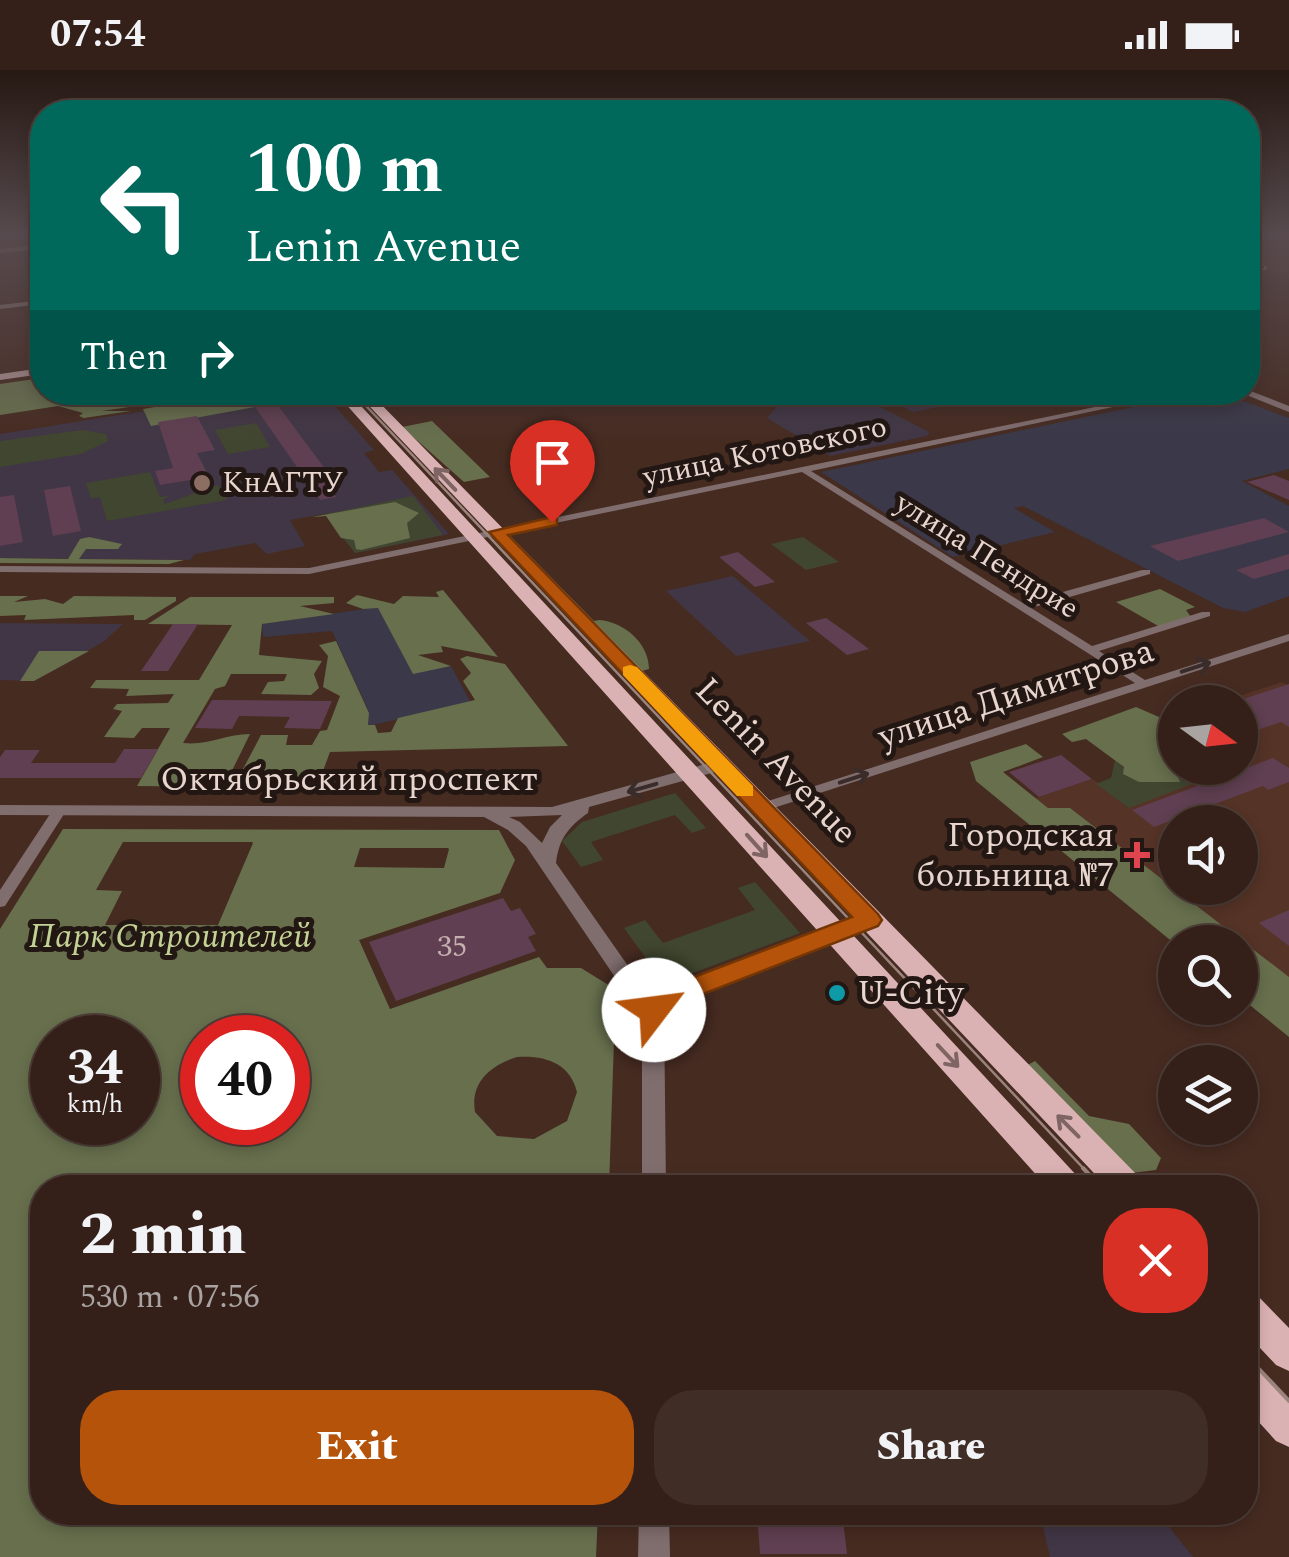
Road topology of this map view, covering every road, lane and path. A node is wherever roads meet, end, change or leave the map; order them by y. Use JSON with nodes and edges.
{"nodes":[{"id":1,"x":30,"y":303,"type":"edge"},
{"id":2,"x":0,"y":307,"type":"edge"},
{"id":3,"x":30,"y":370,"type":"edge"},
{"id":4,"x":1,"y":374,"type":"edge"},
{"id":5,"x":1260,"y":399,"type":"edge"},
{"id":6,"x":353,"y":405,"type":"edge"},
{"id":7,"x":375,"y":405,"type":"edge"},
{"id":8,"x":1118,"y":405,"type":"edge"},
{"id":9,"x":1289,"y":409,"type":"edge"},
{"id":10,"x":804,"y":470,"type":"junction"},
{"id":11,"x":497,"y":532,"type":"junction"},
{"id":12,"x":475,"y":537,"type":"junction"},
{"id":13,"x":0,"y":569,"type":"edge"},
{"id":14,"x":1146,"y":572,"type":"dead end"},
{"id":15,"x":1022,"y":607,"type":"junction"},
{"id":16,"x":1206,"y":614,"type":"dead end"},
{"id":17,"x":1289,"y":636,"type":"edge"},
{"id":18,"x":1091,"y":650,"type":"junction"},
{"id":19,"x":1144,"y":684,"type":"junction"},
{"id":20,"x":720,"y":765,"type":"junction"},
{"id":21,"x":692,"y":773,"type":"junction"},
{"id":22,"x":591,"y":803,"type":"junction"},
{"id":23,"x":761,"y":808,"type":"junction"},
{"id":24,"x":0,"y":810,"type":"edge"},
{"id":25,"x":59,"y":811,"type":"junction"},
{"id":26,"x":488,"y":814,"type":"junction"},
{"id":27,"x":547,"y":863,"type":"junction"},
{"id":28,"x":0,"y":902,"type":"edge"},
{"id":29,"x":870,"y":920,"type":"junction"},
{"id":30,"x":835,"y":933,"type":"junction"},
{"id":31,"x":653,"y":1003,"type":"junction"},
{"id":32,"x":654,"y":1175,"type":"edge"},
{"id":33,"x":1056,"y":1175,"type":"edge"},
{"id":34,"x":1116,"y":1175,"type":"edge"},
{"id":35,"x":1258,"y":1322,"type":"edge"},
{"id":36,"x":1289,"y":1354,"type":"edge"},
{"id":37,"x":1258,"y":1394,"type":"edge"},
{"id":38,"x":1289,"y":1428,"type":"edge"},
{"id":39,"x":654,"y":1525,"type":"edge"},
{"id":40,"x":654,"y":1557,"type":"edge"}],
"edges":[{"from":1,"to":2,"type":"street"},
{"from":3,"to":4,"type":"main road"},
{"from":5,"to":9,"type":"street"},
{"from":6,"to":12,"type":"highway","name":"Lenin Avenue"},
{"from":11,"to":7,"type":"highway","name":"Lenin Avenue","one_way":true},
{"from":8,"to":10,"type":"street","name":"улица Котовского"},
{"from":10,"to":11,"type":"street","name":"улица Котовского"},
{"from":10,"to":15,"type":"street","name":"улица Пендрие"},
{"from":11,"to":12,"type":"street","name":"улица Котовского"},
{"from":11,"to":20,"type":"highway","name":"Lenin Avenue"},
{"from":12,"to":13,"type":"street","name":"улица Котовского"},
{"from":12,"to":21,"type":"highway","name":"Lenin Avenue"},
{"from":14,"to":15,"type":"street"},
{"from":15,"to":18,"type":"street","name":"улица Пендрие"},
{"from":16,"to":18,"type":"street"},
{"from":19,"to":17,"type":"street","name":"улица Димитрова","one_way":true},
{"from":18,"to":19,"type":"street","name":"улица Пендрие"},
{"from":23,"to":19,"type":"street","name":"улица Димитрова","one_way":true},
{"from":20,"to":21,"type":"street","name":"Октябрьский проспект"},
{"from":20,"to":23,"type":"highway","name":"Lenin Avenue"},
{"from":21,"to":22,"type":"street","name":"Октябрьский проспект","one_way":true},
{"from":21,"to":30,"type":"highway","name":"Lenin Avenue","one_way":true},
{"from":22,"to":26,"type":"street","name":"Октябрьский проспект"},
{"from":22,"to":27,"type":"street"},
{"from":23,"to":29,"type":"highway","name":"Lenin Avenue"},
{"from":24,"to":25,"type":"street","name":"Октябрьский проспект"},
{"from":25,"to":26,"type":"street","name":"Октябрьский проспект"},
{"from":25,"to":28,"type":"street"},
{"from":26,"to":27,"type":"street"},
{"from":27,"to":31,"type":"street"},
{"from":29,"to":30,"type":"street"},
{"from":34,"to":29,"type":"highway","name":"Lenin Avenue","one_way":true},
{"from":30,"to":31,"type":"street"},
{"from":30,"to":33,"type":"highway","name":"Lenin Avenue","one_way":true},
{"from":31,"to":32,"type":"street"},
{"from":35,"to":36,"type":"highway"},
{"from":37,"to":38,"type":"highway"},
{"from":39,"to":40,"type":"street"}]}
